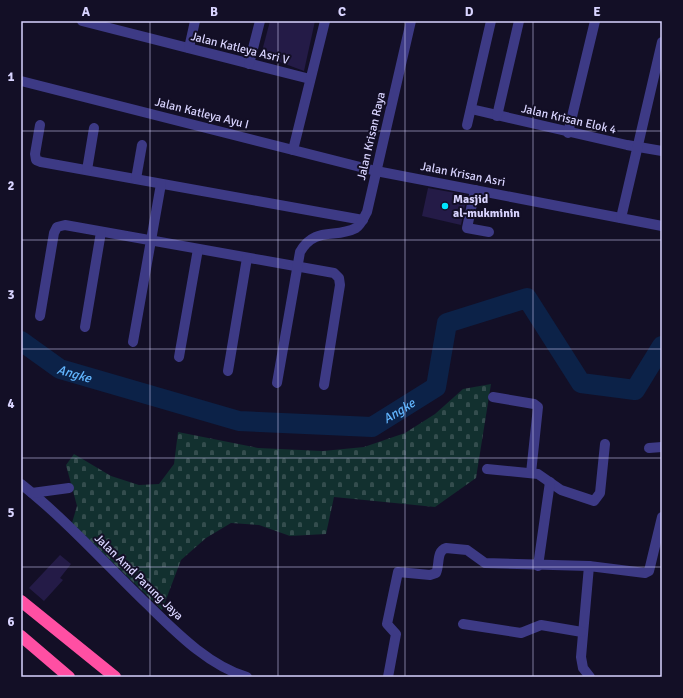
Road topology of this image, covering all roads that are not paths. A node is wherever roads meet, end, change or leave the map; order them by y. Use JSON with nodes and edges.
{"nodes":[{"id":1,"x":82,"y":21,"type":"edge"},
{"id":2,"x":195,"y":21,"type":"edge"},
{"id":3,"x":260,"y":21,"type":"edge"},
{"id":4,"x":325,"y":21,"type":"edge"},
{"id":5,"x":411,"y":21,"type":"edge"},
{"id":6,"x":491,"y":21,"type":"edge"},
{"id":7,"x":519,"y":21,"type":"edge"},
{"id":8,"x":595,"y":21,"type":"edge"},
{"id":9,"x":117,"y":25,"type":"edge"},
{"id":10,"x":662,"y":42,"type":"edge"},
{"id":11,"x":189,"y":48,"type":"junction"},
{"id":12,"x":249,"y":64,"type":"junction"},
{"id":13,"x":310,"y":79,"type":"junction"},
{"id":14,"x":21,"y":80,"type":"edge"},
{"id":15,"x":471,"y":109,"type":"junction"},
{"id":16,"x":497,"y":116,"type":"junction"},
{"id":17,"x":40,"y":125,"type":"dead end"},
{"id":18,"x":467,"y":125,"type":"dead end"},
{"id":19,"x":94,"y":128,"type":"dead end"},
{"id":20,"x":568,"y":133,"type":"junction"},
{"id":21,"x":142,"y":145,"type":"dead end"},
{"id":22,"x":638,"y":147,"type":"junction"},
{"id":23,"x":293,"y":150,"type":"junction"},
{"id":24,"x":662,"y":151,"type":"edge"},
{"id":25,"x":87,"y":170,"type":"junction"},
{"id":26,"x":376,"y":171,"type":"junction"},
{"id":27,"x":136,"y":179,"type":"junction"},
{"id":28,"x":161,"y":184,"type":"junction"},
{"id":29,"x":475,"y":190,"type":"junction"},
{"id":30,"x":621,"y":218,"type":"junction"},
{"id":31,"x":363,"y":220,"type":"junction"},
{"id":32,"x":662,"y":226,"type":"edge"},
{"id":33,"x":101,"y":232,"type":"junction"},
{"id":34,"x":489,"y":232,"type":"dead end"},
{"id":35,"x":151,"y":241,"type":"junction"},
{"id":36,"x":198,"y":249,"type":"junction"},
{"id":37,"x":248,"y":258,"type":"junction"},
{"id":38,"x":297,"y":267,"type":"junction"},
{"id":39,"x":40,"y":316,"type":"dead end"},
{"id":40,"x":85,"y":327,"type":"dead end"},
{"id":41,"x":133,"y":342,"type":"dead end"},
{"id":42,"x":179,"y":357,"type":"dead end"},
{"id":43,"x":228,"y":370,"type":"dead end"},
{"id":44,"x":277,"y":383,"type":"dead end"},
{"id":45,"x":324,"y":385,"type":"dead end"},
{"id":46,"x":493,"y":397,"type":"dead end"},
{"id":47,"x":605,"y":444,"type":"dead end"},
{"id":48,"x":662,"y":447,"type":"edge"},
{"id":49,"x":650,"y":448,"type":"dead end"},
{"id":50,"x":487,"y":468,"type":"dead end"},
{"id":51,"x":531,"y":473,"type":"junction"},
{"id":52,"x":550,"y":482,"type":"junction"},
{"id":53,"x":21,"y":484,"type":"edge"},
{"id":54,"x":69,"y":488,"type":"dead end"},
{"id":55,"x":32,"y":493,"type":"junction"},
{"id":56,"x":661,"y":526,"type":"edge"},
{"id":57,"x":538,"y":566,"type":"junction"},
{"id":58,"x":589,"y":566,"type":"junction"},
{"id":59,"x":21,"y":601,"type":"edge"},
{"id":60,"x":463,"y":624,"type":"dead end"},
{"id":61,"x":582,"y":632,"type":"junction"},
{"id":62,"x":21,"y":636,"type":"edge"},
{"id":63,"x":69,"y":677,"type":"edge"},
{"id":64,"x":115,"y":677,"type":"edge"},
{"id":65,"x":247,"y":677,"type":"edge"},
{"id":66,"x":388,"y":677,"type":"edge"},
{"id":67,"x":590,"y":677,"type":"edge"}],
"edges":[{"from":1,"to":9,"type":"street","name":"Jalan Katleya Asri V"},
{"from":2,"to":11,"type":"street"},
{"from":3,"to":12,"type":"street"},
{"from":4,"to":13,"type":"street"},
{"from":5,"to":26,"type":"street","name":"Jalan Krisan Raya"},
{"from":6,"to":15,"type":"street"},
{"from":7,"to":16,"type":"street"},
{"from":8,"to":20,"type":"street"},
{"from":9,"to":11,"type":"street","name":"Jalan Katleya Asri V"},
{"from":10,"to":22,"type":"street"},
{"from":11,"to":12,"type":"street","name":"Jalan Katleya Asri V"},
{"from":12,"to":13,"type":"street","name":"Jalan Katleya Asri V"},
{"from":13,"to":23,"type":"street"},
{"from":14,"to":23,"type":"street","name":"Jalan Katleya Ayu I"},
{"from":15,"to":16,"type":"street","name":"Jalan Krisan Elok 4"},
{"from":15,"to":18,"type":"street"},
{"from":16,"to":20,"type":"street","name":"Jalan Krisan Elok 4"},
{"from":17,"to":25,"type":"street"},
{"from":19,"to":25,"type":"street"},
{"from":20,"to":22,"type":"street","name":"Jalan Krisan Elok 4"},
{"from":21,"to":27,"type":"street"},
{"from":22,"to":24,"type":"street","name":"Jalan Krisan Elok 4"},
{"from":22,"to":30,"type":"street"},
{"from":23,"to":26,"type":"street","name":"Jalan Katleya Ayu I"},
{"from":25,"to":27,"type":"street"},
{"from":26,"to":29,"type":"street","name":"Jalan Krisan Asri"},
{"from":26,"to":31,"type":"street","name":"Jalan Krisan Raya"},
{"from":27,"to":28,"type":"street"},
{"from":28,"to":31,"type":"street"},
{"from":28,"to":35,"type":"street"},
{"from":29,"to":30,"type":"street","name":"Jalan Krisan Asri"},
{"from":29,"to":34,"type":"street"},
{"from":30,"to":32,"type":"street","name":"Jalan Krisan Asri"},
{"from":31,"to":38,"type":"street"},
{"from":33,"to":35,"type":"street"},
{"from":33,"to":39,"type":"street"},
{"from":33,"to":40,"type":"street"},
{"from":35,"to":36,"type":"street"},
{"from":35,"to":41,"type":"street"},
{"from":36,"to":37,"type":"street"},
{"from":36,"to":42,"type":"street"},
{"from":37,"to":38,"type":"street"},
{"from":37,"to":43,"type":"street"},
{"from":38,"to":44,"type":"street"},
{"from":38,"to":45,"type":"street"},
{"from":46,"to":51,"type":"street"},
{"from":47,"to":52,"type":"street"},
{"from":48,"to":49,"type":"street"},
{"from":50,"to":51,"type":"street"},
{"from":51,"to":52,"type":"street"},
{"from":52,"to":57,"type":"street"},
{"from":53,"to":55,"type":"street","name":"Jalan Amd Parung Jaya"},
{"from":54,"to":55,"type":"street"},
{"from":55,"to":65,"type":"street","name":"Jalan Amd Parung Jaya"},
{"from":56,"to":58,"type":"street"},
{"from":57,"to":58,"type":"street"},
{"from":57,"to":66,"type":"street"},
{"from":58,"to":61,"type":"street"},
{"from":59,"to":64,"type":"highway"},
{"from":60,"to":61,"type":"street"},
{"from":61,"to":67,"type":"street"},
{"from":62,"to":63,"type":"highway"}]}
